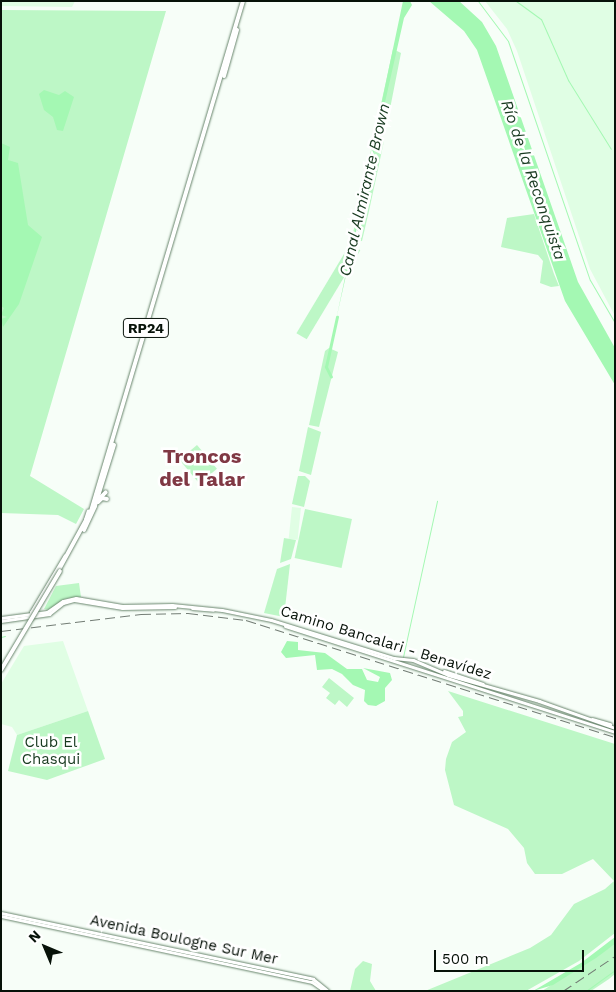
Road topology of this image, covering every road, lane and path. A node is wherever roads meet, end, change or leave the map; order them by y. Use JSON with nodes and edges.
{"nodes":[{"id":1,"x":244,"y":1,"type":"edge"},
{"id":2,"x":96,"y":492,"type":"junction"},
{"id":3,"x":106,"y":492,"type":"dead end"},
{"id":4,"x":100,"y":498,"type":"junction"},
{"id":5,"x":107,"y":499,"type":"dead end"},
{"id":6,"x":96,"y":506,"type":"junction"},
{"id":7,"x":88,"y":510,"type":"joint"},
{"id":8,"x":58,"y":572,"type":"junction"},
{"id":9,"x":31,"y":612,"type":"junction"},
{"id":10,"x":31,"y":618,"type":"junction"},
{"id":11,"x":1,"y":620,"type":"edge"},
{"id":12,"x":418,"y":662,"type":"junction"},
{"id":13,"x":1,"y":665,"type":"edge"},
{"id":14,"x":1,"y":670,"type":"edge"},
{"id":15,"x":423,"y":671,"type":"junction"},
{"id":16,"x":509,"y":698,"type":"junction"},
{"id":17,"x":528,"y":698,"type":"junction"},
{"id":18,"x":543,"y":702,"type":"junction"},
{"id":19,"x":563,"y":716,"type":"junction"},
{"id":20,"x":615,"y":727,"type":"edge"},
{"id":21,"x":615,"y":732,"type":"edge"},
{"id":22,"x":1,"y":914,"type":"edge"},
{"id":23,"x":326,"y":991,"type":"edge"}],
"edges":[{"from":1,"to":2,"type":"main road","number":"RP24"},
{"from":1,"to":6,"type":"main road","number":"RP24"},
{"from":2,"to":7,"type":"main road"},
{"from":2,"to":8,"type":"main road","number":"RP24"},
{"from":3,"to":4,"type":"main road"},
{"from":4,"to":5,"type":"main road"},
{"from":4,"to":6,"type":"main road"},
{"from":6,"to":8,"type":"main road","number":"RP24"},
{"from":7,"to":9,"type":"main road"},
{"from":8,"to":13,"type":"main road","number":"RP24","bridge":true},
{"from":8,"to":14,"type":"main road","number":"RP24","bridge":true},
{"from":9,"to":10,"type":"main road"},
{"from":9,"to":11,"type":"main road","name":"Camino Bancalari - Benavídez"},
{"from":9,"to":12,"type":"main road","name":"Camino Bancalari - Benavídez"},
{"from":10,"to":11,"type":"main road","name":"Camino Bancalari - Benavídez"},
{"from":10,"to":15,"type":"main road","name":"Camino Bancalari - Benavídez"},
{"from":12,"to":15,"type":"main road"},
{"from":12,"to":17,"type":"main road","name":"Camino Bancalari - Benavídez"},
{"from":15,"to":16,"type":"main road","name":"Camino Bancalari - Benavídez"},
{"from":16,"to":17,"type":"main road"},
{"from":16,"to":19,"type":"main road","name":"Camino Bancalari - Benavídez"},
{"from":17,"to":18,"type":"main road","name":"Camino Bancalari - Benavídez"},
{"from":18,"to":19,"type":"main road"},
{"from":18,"to":20,"type":"main road","name":"Camino Bancalari - Benavídez"},
{"from":19,"to":21,"type":"main road","name":"Camino Bancalari - Benavídez"},
{"from":22,"to":23,"type":"main road","name":"Avenida Boulogne Sur Mer"}]}
